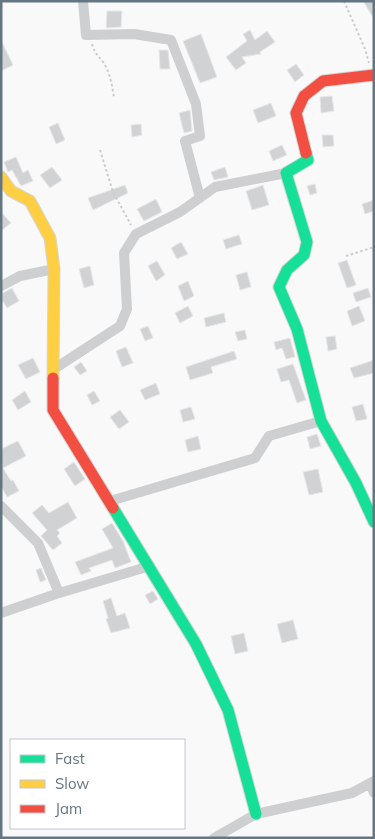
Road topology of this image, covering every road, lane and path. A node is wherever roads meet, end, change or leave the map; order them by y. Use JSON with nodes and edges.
{"nodes":[{"id":1,"x":83,"y":1,"type":"edge"},
{"id":2,"x":344,"y":1,"type":"edge"},
{"id":3,"x":90,"y":35,"type":"junction"},
{"id":4,"x":373,"y":75,"type":"edge"},
{"id":5,"x":114,"y":97,"type":"dead end"},
{"id":6,"x":100,"y":150,"type":"dead end"},
{"id":7,"x":286,"y":173,"type":"junction"},
{"id":8,"x":1,"y":177,"type":"edge"},
{"id":9,"x":200,"y":198,"type":"junction"},
{"id":10,"x":136,"y":234,"type":"junction"},
{"id":11,"x":374,"y":247,"type":"edge"},
{"id":12,"x":346,"y":256,"type":"dead end"},
{"id":13,"x":54,"y":269,"type":"junction"},
{"id":14,"x":1,"y":286,"type":"edge"},
{"id":15,"x":54,"y":369,"type":"junction"},
{"id":16,"x":321,"y":421,"type":"junction"},
{"id":17,"x":110,"y":501,"type":"junction"},
{"id":18,"x":1,"y":506,"type":"edge"},
{"id":19,"x":374,"y":522,"type":"edge"},
{"id":20,"x":150,"y":566,"type":"junction"},
{"id":21,"x":59,"y":593,"type":"junction"},
{"id":22,"x":1,"y":613,"type":"edge"},
{"id":23,"x":373,"y":786,"type":"edge"},
{"id":24,"x":256,"y":814,"type":"junction"},
{"id":25,"x":214,"y":838,"type":"edge"}],
"edges":[{"from":1,"to":3,"type":"street"},
{"from":2,"to":4,"type":"path"},
{"from":3,"to":5,"type":"path"},
{"from":3,"to":9,"type":"street"},
{"from":4,"to":7,"type":"street"},
{"from":6,"to":10,"type":"path"},
{"from":7,"to":9,"type":"street"},
{"from":7,"to":16,"type":"street"},
{"from":8,"to":13,"type":"street"},
{"from":9,"to":10,"type":"street"},
{"from":10,"to":15,"type":"street"},
{"from":11,"to":12,"type":"path"},
{"from":13,"to":14,"type":"street"},
{"from":13,"to":15,"type":"street"},
{"from":15,"to":17,"type":"street"},
{"from":16,"to":17,"type":"street"},
{"from":16,"to":19,"type":"street"},
{"from":17,"to":20,"type":"street"},
{"from":18,"to":21,"type":"street"},
{"from":20,"to":21,"type":"street"},
{"from":20,"to":24,"type":"street"},
{"from":21,"to":22,"type":"street"},
{"from":23,"to":24,"type":"street"},
{"from":24,"to":25,"type":"street"}]}
